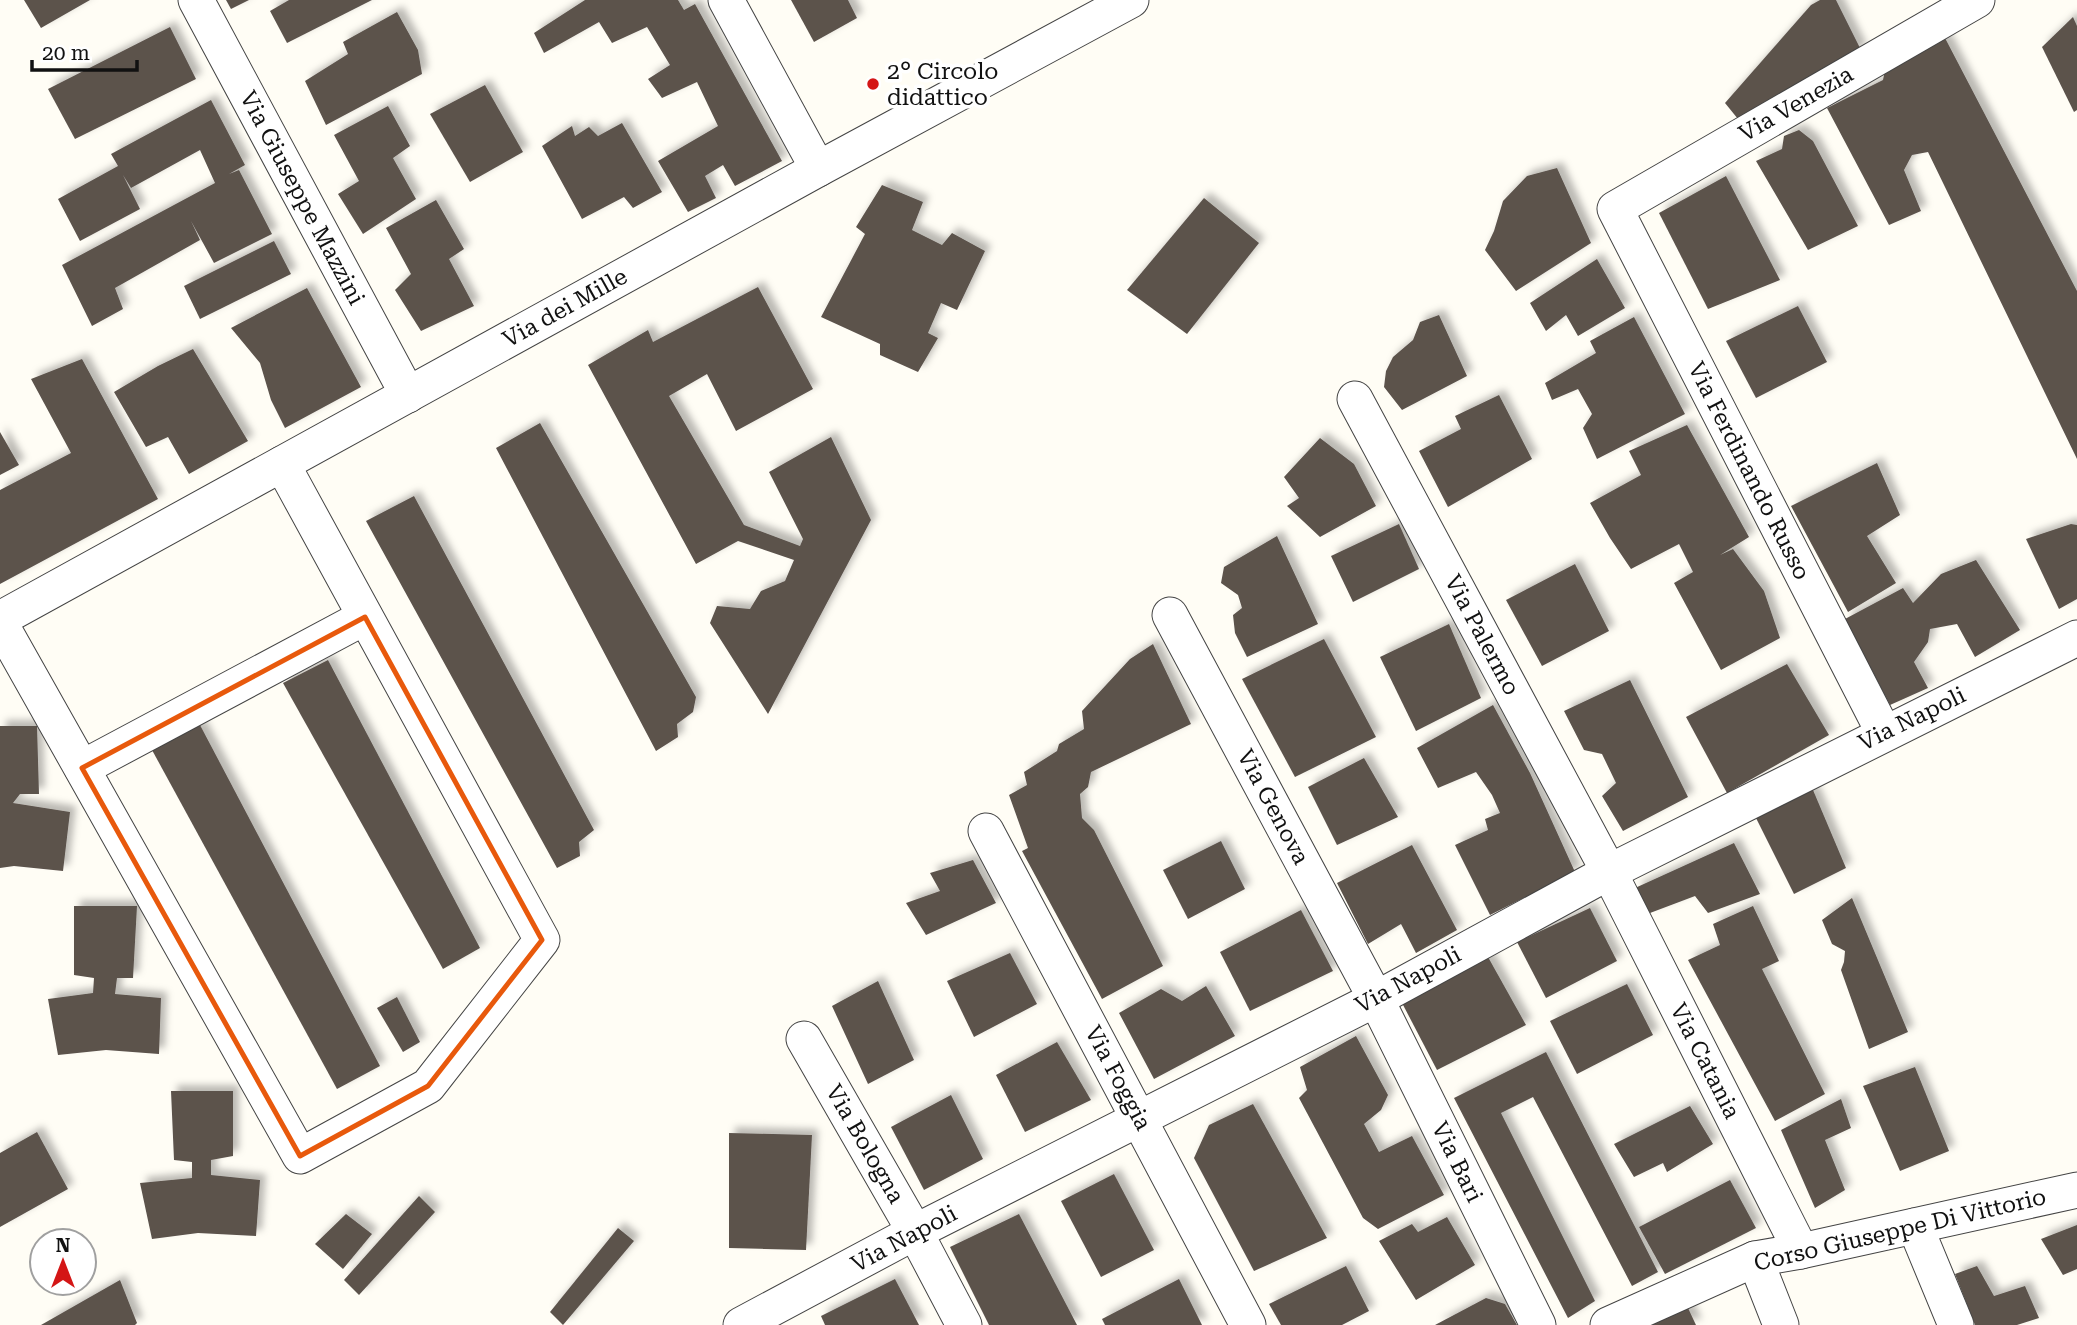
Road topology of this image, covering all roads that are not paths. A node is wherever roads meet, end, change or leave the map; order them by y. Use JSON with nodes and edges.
{"nodes":[{"id":1,"x":196,"y":0,"type":"edge"},
{"id":2,"x":726,"y":0,"type":"edge"},
{"id":3,"x":1131,"y":0,"type":"edge"},
{"id":4,"x":1977,"y":0,"type":"edge"},
{"id":5,"x":818,"y":169,"type":"junction"},
{"id":6,"x":1615,"y":209,"type":"joint"},
{"id":7,"x":408,"y":395,"type":"junction"},
{"id":8,"x":1355,"y":399,"type":"dead end"},
{"id":9,"x":282,"y":464,"type":"junction"},
{"id":10,"x":1170,"y":615,"type":"dead end"},
{"id":11,"x":365,"y":617,"type":"junction"},
{"id":12,"x":0,"y":621,"type":"edge"},
{"id":13,"x":2077,"y":638,"type":"edge"},
{"id":14,"x":1884,"y":733,"type":"junction"},
{"id":15,"x":82,"y":768,"type":"junction"},
{"id":16,"x":986,"y":831,"type":"dead end"},
{"id":17,"x":1609,"y":872,"type":"junction"},
{"id":18,"x":1376,"y":999,"type":"junction"},
{"id":19,"x":804,"y":1039,"type":"dead end"},
{"id":20,"x":1140,"y":1119,"type":"junction"},
{"id":21,"x":2077,"y":1190,"type":"edge"},
{"id":22,"x":1914,"y":1226,"type":"junction"},
{"id":23,"x":915,"y":1232,"type":"junction"},
{"id":24,"x":1801,"y":1251,"type":"junction"},
{"id":25,"x":1755,"y":1259,"type":"junction"},
{"id":26,"x":741,"y":1325,"type":"edge"},
{"id":27,"x":964,"y":1325,"type":"edge"},
{"id":28,"x":1248,"y":1325,"type":"edge"},
{"id":29,"x":1538,"y":1325,"type":"edge"},
{"id":30,"x":1608,"y":1325,"type":"edge"},
{"id":31,"x":1781,"y":1325,"type":"edge"},
{"id":32,"x":1956,"y":1325,"type":"edge"}],
"edges":[{"from":1,"to":7,"type":"street","name":"Via Giuseppe Mazzini"},
{"from":2,"to":5,"type":"street"},
{"from":3,"to":5,"type":"street","name":"Via dei Mille"},
{"from":4,"to":6,"type":"street","name":"Via Venezia"},
{"from":5,"to":7,"type":"street","name":"Via dei Mille"},
{"from":6,"to":14,"type":"street","name":"Via Ferdinando Russo"},
{"from":7,"to":9,"type":"street","name":"Via dei Mille"},
{"from":8,"to":17,"type":"street","name":"Via Palermo"},
{"from":9,"to":11,"type":"street"},
{"from":9,"to":12,"type":"street","name":"Via dei Mille"},
{"from":10,"to":18,"type":"street","name":"Via Genova"},
{"from":11,"to":15,"type":"street"},
{"from":11,"to":15,"type":"street"},
{"from":12,"to":15,"type":"street"},
{"from":13,"to":14,"type":"street","name":"Via Napoli"},
{"from":14,"to":17,"type":"street","name":"Via Napoli"},
{"from":16,"to":20,"type":"street","name":"Via Foggia"},
{"from":17,"to":18,"type":"street","name":"Via Napoli"},
{"from":17,"to":24,"type":"street","name":"Via Catania"},
{"from":18,"to":20,"type":"street","name":"Via Napoli"},
{"from":18,"to":29,"type":"street","name":"Via Bari"},
{"from":19,"to":23,"type":"street","name":"Via Bologna"},
{"from":20,"to":23,"type":"street","name":"Via Napoli"},
{"from":20,"to":28,"type":"street","name":"Via Foggia"},
{"from":21,"to":22,"type":"street","name":"Corso Giuseppe Di Vittorio"},
{"from":22,"to":24,"type":"street","name":"Corso Giuseppe Di Vittorio"},
{"from":22,"to":32,"type":"street"},
{"from":23,"to":26,"type":"street","name":"Via Napoli"},
{"from":23,"to":27,"type":"street","name":"Via Bologna"},
{"from":24,"to":25,"type":"street","name":"Corso Giuseppe Di Vittorio"},
{"from":25,"to":30,"type":"street","name":"Corso Giuseppe Di Vittorio"},
{"from":25,"to":31,"type":"street"}]}
